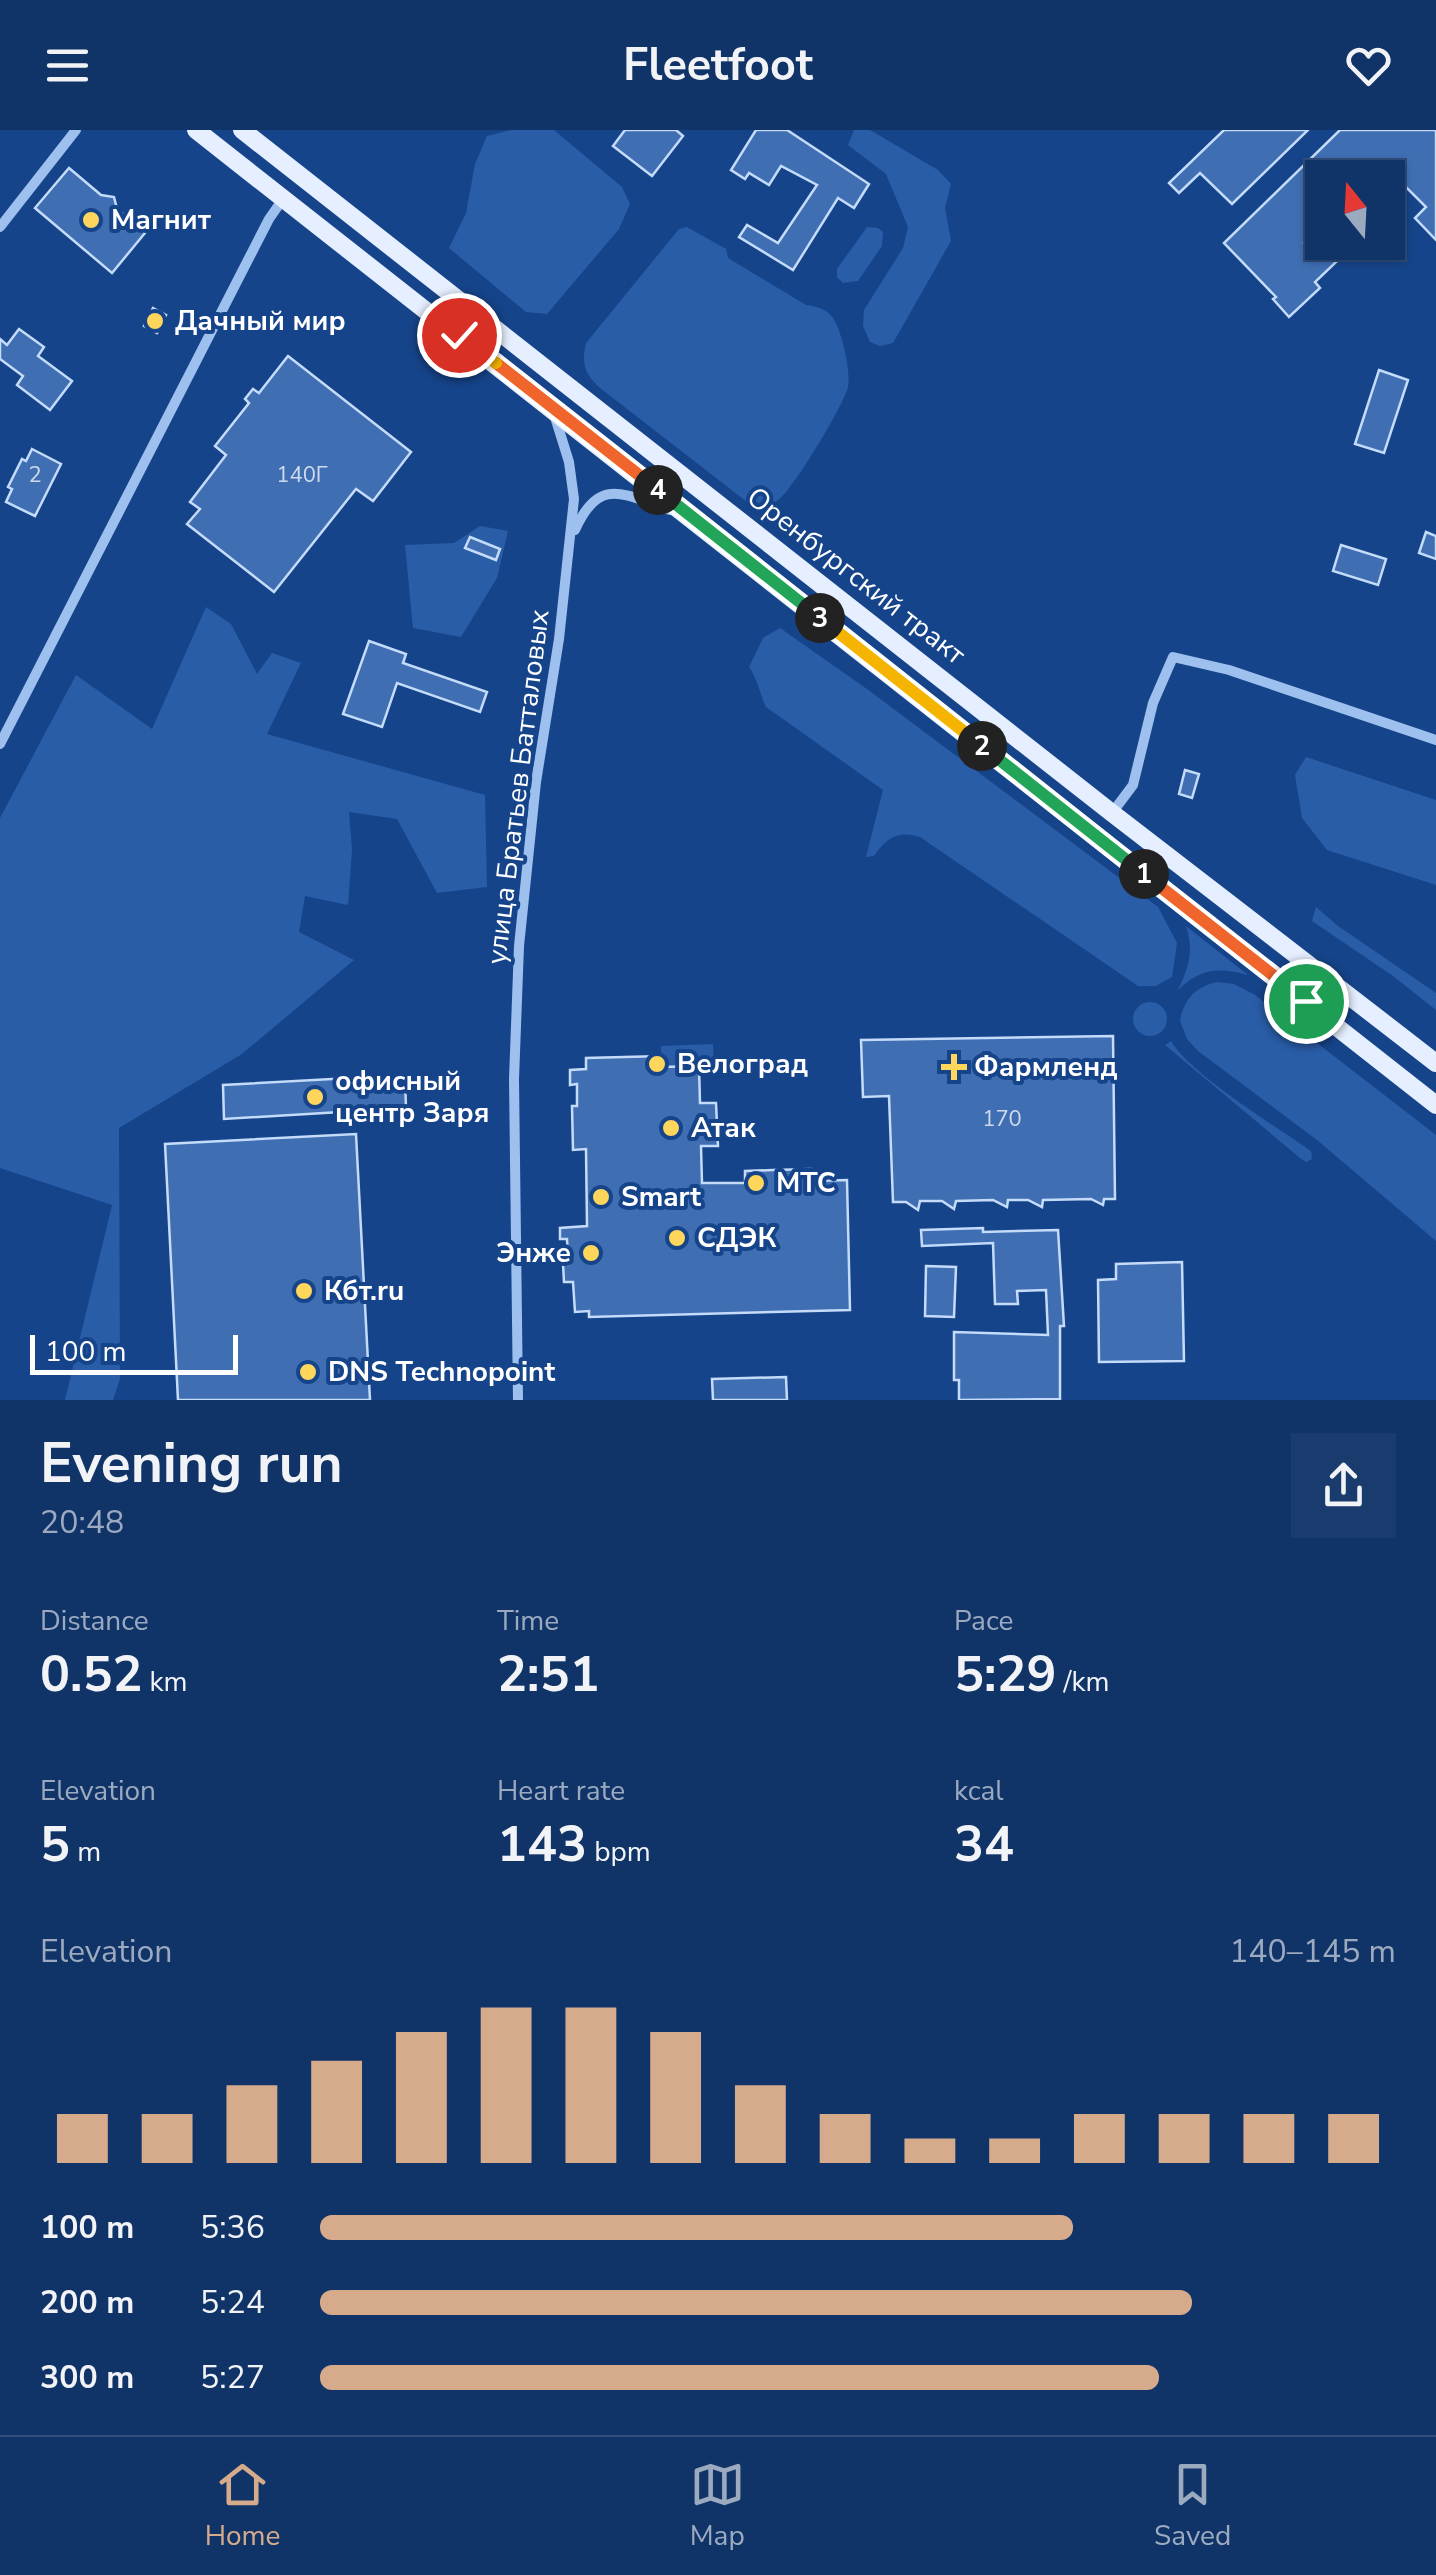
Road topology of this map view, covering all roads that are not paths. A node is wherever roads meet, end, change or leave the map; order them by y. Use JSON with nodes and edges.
{"nodes":[{"id":1,"x":76,"y":130,"type":"edge"},
{"id":2,"x":196,"y":130,"type":"edge"},
{"id":3,"x":242,"y":130,"type":"edge"},
{"id":4,"x":282,"y":199,"type":"junction"},
{"id":5,"x":0,"y":227,"type":"edge"},
{"id":6,"x":550,"y":406,"type":"junction"},
{"id":7,"x":690,"y":516,"type":"junction"},
{"id":8,"x":570,"y":540,"type":"junction"},
{"id":9,"x":1436,"y":740,"type":"edge"},
{"id":10,"x":0,"y":744,"type":"edge"},
{"id":11,"x":1112,"y":814,"type":"junction"},
{"id":12,"x":1436,"y":1063,"type":"edge"},
{"id":13,"x":1436,"y":1105,"type":"edge"},
{"id":14,"x":518,"y":1400,"type":"edge"}],
"edges":[{"from":1,"to":5,"type":"street"},
{"from":2,"to":4,"type":"main road","name":"Оренбургский тракт"},
{"from":3,"to":11,"type":"main road","name":"Оренбургский тракт"},
{"from":4,"to":6,"type":"main road","name":"Оренбургский тракт"},
{"from":4,"to":10,"type":"street"},
{"from":6,"to":7,"type":"main road","name":"Оренбургский тракт"},
{"from":6,"to":8,"type":"street","name":"улица Братьев Батталовых"},
{"from":7,"to":8,"type":"street","name":"улица Братьев Батталовых"},
{"from":7,"to":13,"type":"main road","name":"Оренбургский тракт"},
{"from":8,"to":14,"type":"street","name":"улица Братьев Батталовых"},
{"from":9,"to":11,"type":"street"},
{"from":11,"to":12,"type":"main road","name":"Оренбургский тракт"}]}
